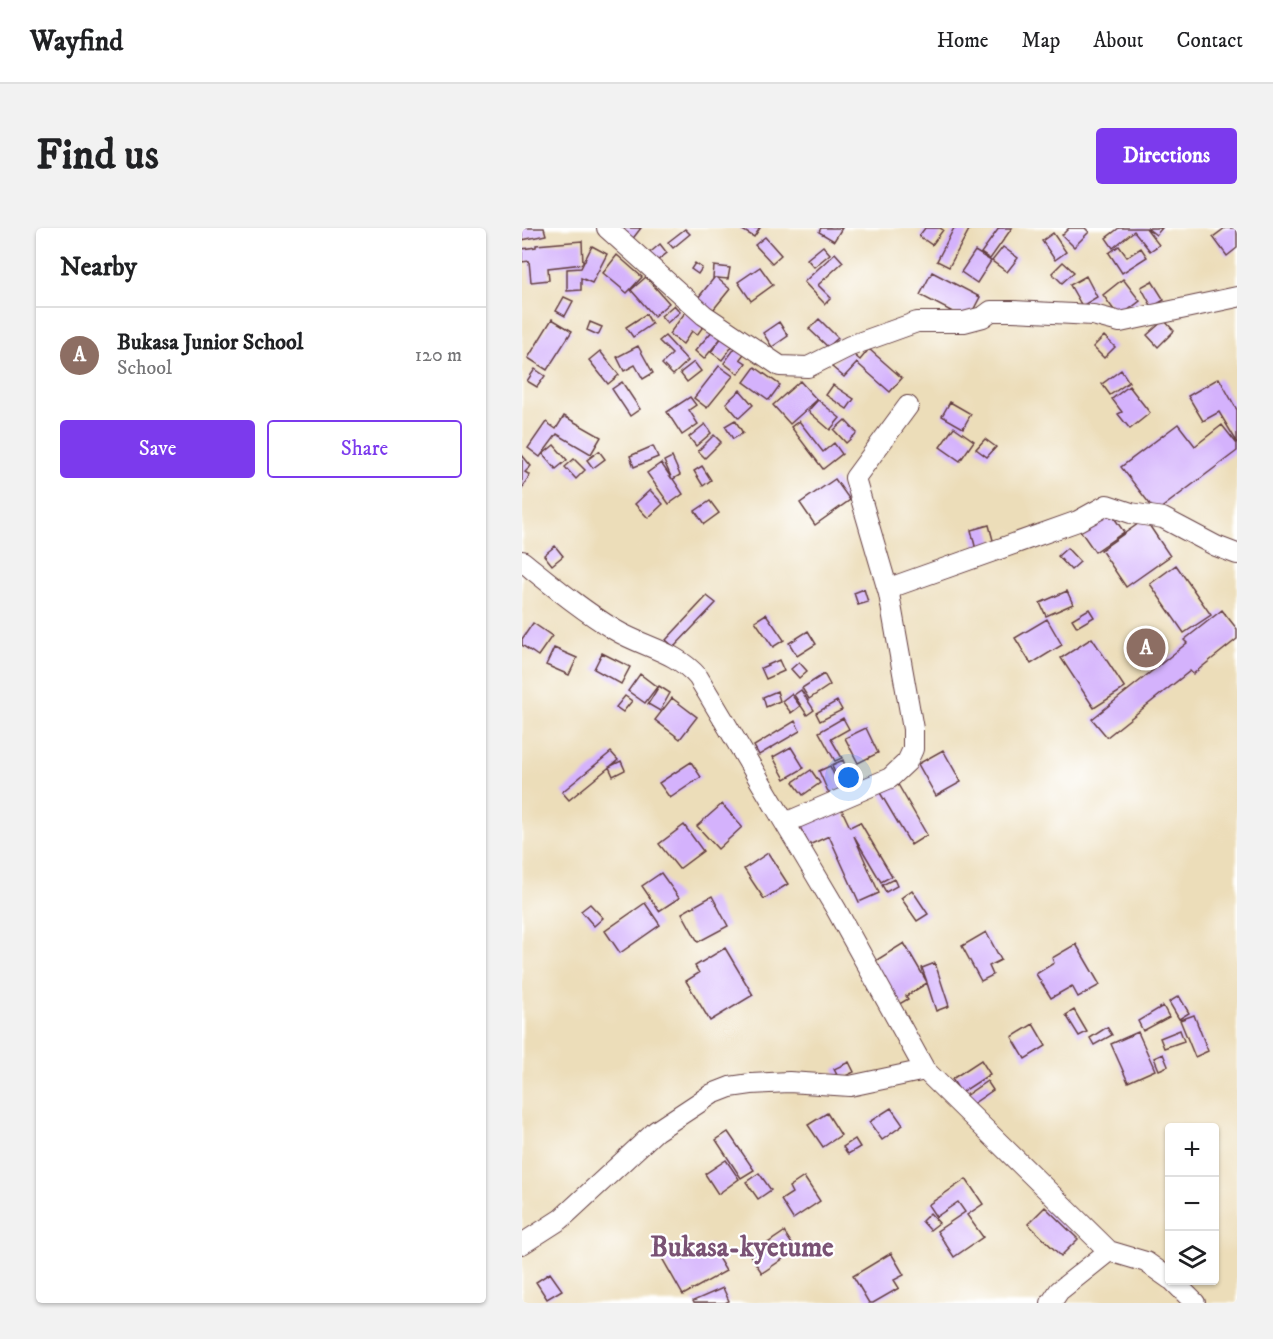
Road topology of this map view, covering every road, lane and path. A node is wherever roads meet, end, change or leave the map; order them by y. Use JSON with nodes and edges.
{"nodes":[{"id":1,"x":607,"y":228,"type":"edge"},
{"id":2,"x":1237,"y":297,"type":"edge"},
{"id":3,"x":908,"y":406,"type":"dead end"},
{"id":4,"x":1237,"y":554,"type":"edge"},
{"id":5,"x":522,"y":561,"type":"edge"},
{"id":6,"x":889,"y":594,"type":"junction"},
{"id":7,"x":785,"y":823,"type":"junction"},
{"id":8,"x":925,"y":1070,"type":"junction"},
{"id":9,"x":522,"y":1244,"type":"edge"},
{"id":10,"x":1109,"y":1251,"type":"junction"},
{"id":11,"x":1165,"y":1276,"type":"edge"},
{"id":12,"x":1176,"y":1285,"type":"edge"},
{"id":13,"x":1051,"y":1303,"type":"edge"},
{"id":14,"x":1194,"y":1303,"type":"edge"}],
"edges":[{"from":1,"to":2,"type":"street"},
{"from":3,"to":6,"type":"street"},
{"from":4,"to":6,"type":"street"},
{"from":5,"to":7,"type":"street"},
{"from":6,"to":7,"type":"street"},
{"from":7,"to":8,"type":"street"},
{"from":8,"to":9,"type":"street"},
{"from":8,"to":10,"type":"street"},
{"from":10,"to":11,"type":"street"},
{"from":10,"to":13,"type":"street"},
{"from":12,"to":14,"type":"street"}]}
